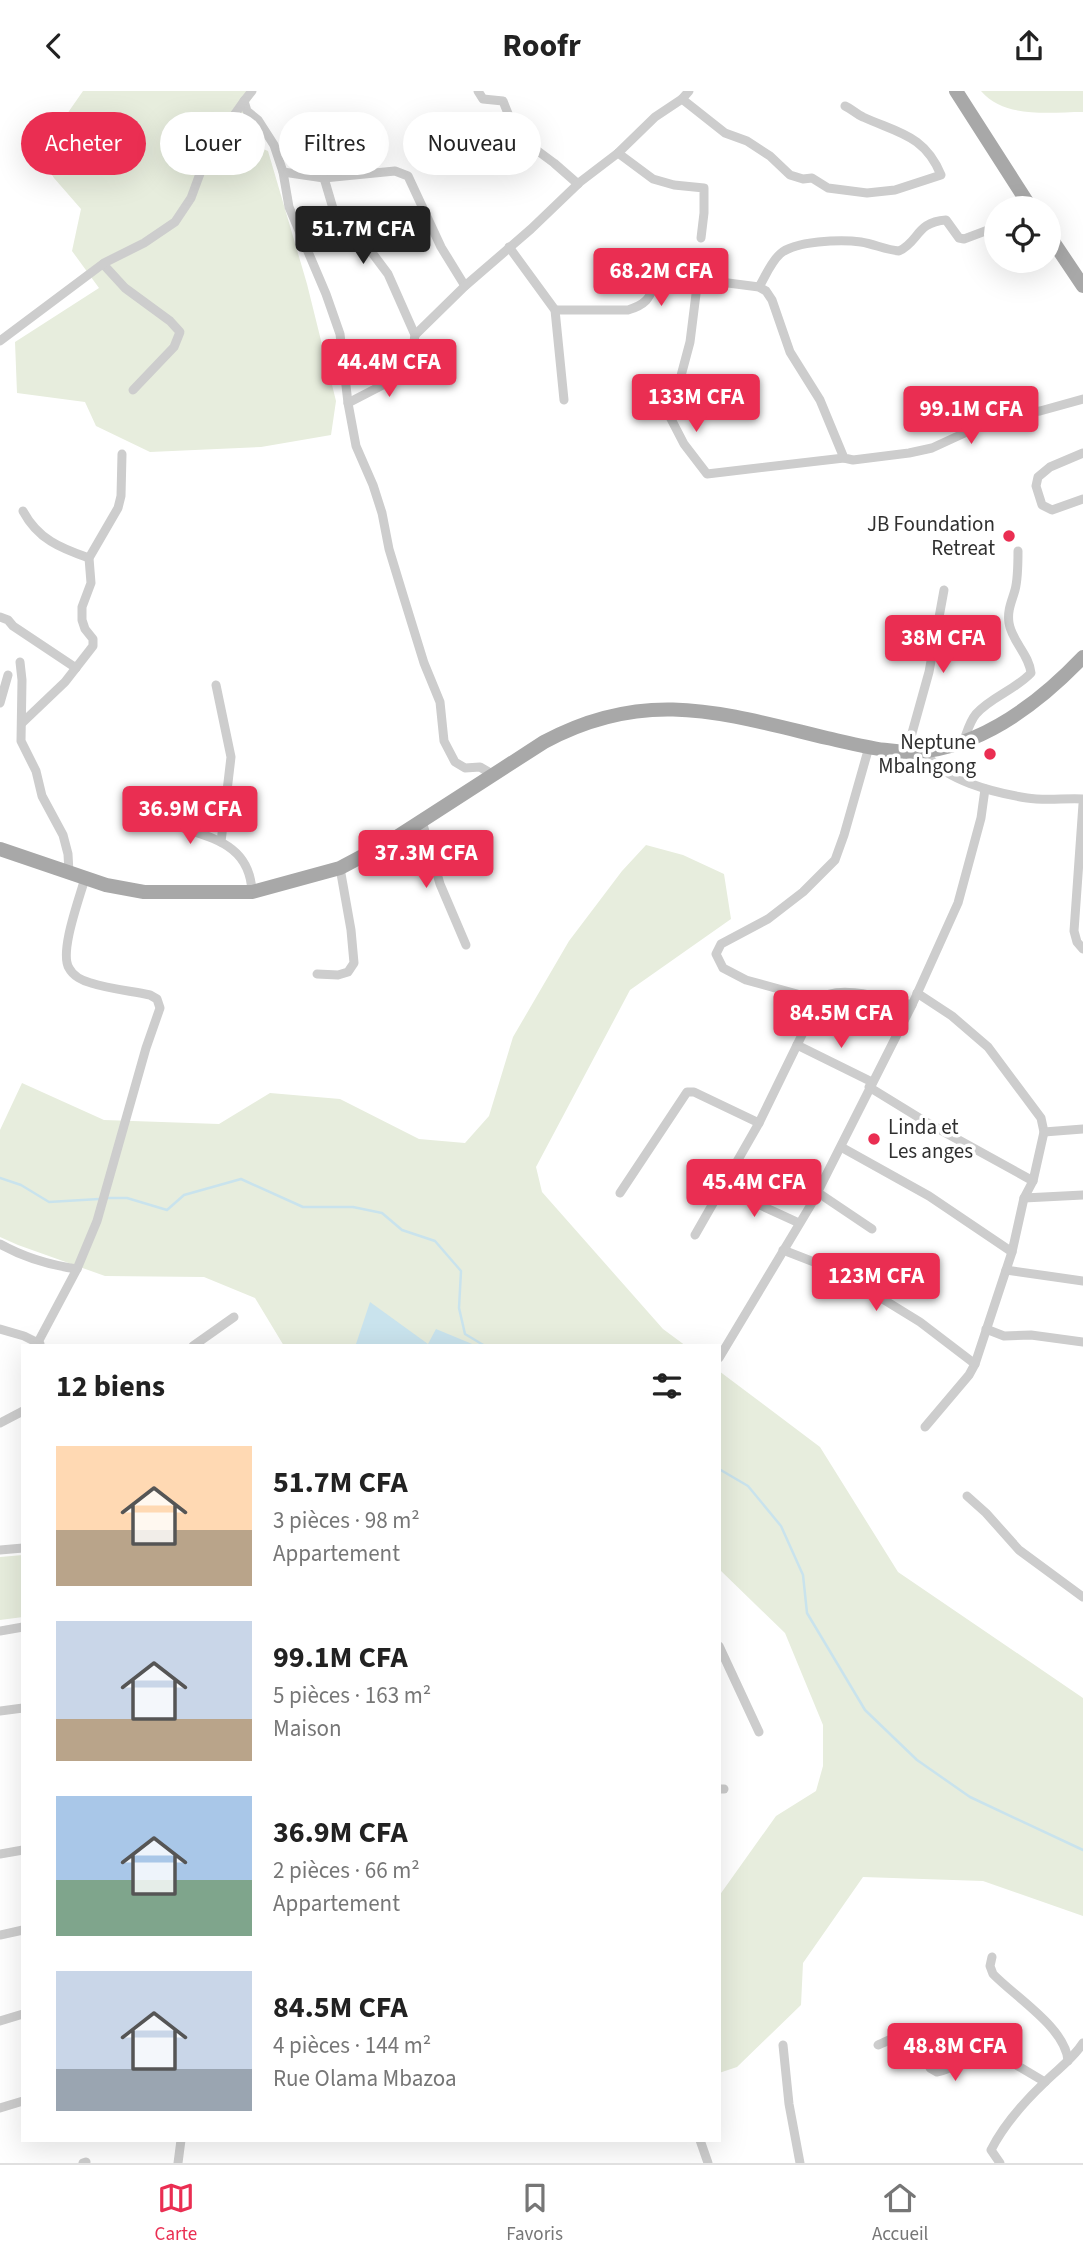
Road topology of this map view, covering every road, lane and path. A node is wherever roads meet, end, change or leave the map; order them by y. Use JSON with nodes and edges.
{"nodes":[{"id":1,"x":252,"y":91,"type":"edge"},
{"id":2,"x":478,"y":91,"type":"edge"},
{"id":3,"x":689,"y":91,"type":"edge"},
{"id":4,"x":956,"y":91,"type":"edge"},
{"id":5,"x":682,"y":99,"type":"junction"},
{"id":6,"x":244,"y":101,"type":"junction"},
{"id":7,"x":845,"y":106,"type":"dead end"},
{"id":8,"x":618,"y":153,"type":"junction"},
{"id":9,"x":279,"y":160,"type":"edge"},
{"id":10,"x":284,"y":175,"type":"edge"},
{"id":11,"x":304,"y":175,"type":"edge"},
{"id":12,"x":324,"y":178,"type":"junction"},
{"id":13,"x":578,"y":184,"type":"junction"},
{"id":14,"x":1023,"y":196,"type":"edge"},
{"id":15,"x":984,"y":232,"type":"edge"},
{"id":16,"x":701,"y":238,"type":"dead end"},
{"id":17,"x":509,"y":247,"type":"junction"},
{"id":18,"x":1061,"y":253,"type":"edge"},
{"id":19,"x":103,"y":264,"type":"junction"},
{"id":20,"x":698,"y":278,"type":"junction"},
{"id":21,"x":1083,"y":285,"type":"edge"},
{"id":22,"x":465,"y":286,"type":"junction"},
{"id":23,"x":759,"y":287,"type":"junction"},
{"id":24,"x":555,"y":310,"type":"junction"},
{"id":25,"x":415,"y":335,"type":"junction"},
{"id":26,"x":0,"y":341,"type":"edge"},
{"id":27,"x":133,"y":390,"type":"dead end"},
{"id":28,"x":1083,"y":399,"type":"edge"},
{"id":29,"x":564,"y":400,"type":"dead end"},
{"id":30,"x":348,"y":403,"type":"junction"},
{"id":31,"x":1083,"y":453,"type":"edge"},
{"id":32,"x":122,"y":454,"type":"dead end"},
{"id":33,"x":844,"y":458,"type":"junction"},
{"id":34,"x":1083,"y":499,"type":"edge"},
{"id":35,"x":23,"y":511,"type":"dead end"},
{"id":36,"x":1018,"y":551,"type":"dead end"},
{"id":37,"x":89,"y":558,"type":"junction"},
{"id":38,"x":944,"y":590,"type":"dead end"},
{"id":39,"x":0,"y":617,"type":"edge"},
{"id":40,"x":1083,"y":657,"type":"edge"},
{"id":41,"x":20,"y":662,"type":"dead end"},
{"id":42,"x":76,"y":669,"type":"junction"},
{"id":43,"x":8,"y":675,"type":"dead end"},
{"id":44,"x":216,"y":685,"type":"dead end"},
{"id":45,"x":0,"y":703,"type":"edge"},
{"id":46,"x":22,"y":723,"type":"junction"},
{"id":47,"x":964,"y":740,"type":"junction"},
{"id":48,"x":869,"y":747,"type":"junction"},
{"id":49,"x":907,"y":751,"type":"junction"},
{"id":50,"x":925,"y":751,"type":"junction"},
{"id":51,"x":492,"y":774,"type":"junction"},
{"id":52,"x":985,"y":789,"type":"junction"},
{"id":53,"x":1083,"y":799,"type":"edge"},
{"id":54,"x":142,"y":801,"type":"dead end"},
{"id":55,"x":1083,"y":804,"type":"edge"},
{"id":56,"x":422,"y":821,"type":"junction"},
{"id":57,"x":221,"y":842,"type":"junction"},
{"id":58,"x":0,"y":849,"type":"edge"},
{"id":59,"x":340,"y":868,"type":"junction"},
{"id":60,"x":69,"y":873,"type":"junction"},
{"id":61,"x":85,"y":879,"type":"junction"},
{"id":62,"x":252,"y":892,"type":"junction"},
{"id":63,"x":466,"y":945,"type":"dead end"},
{"id":64,"x":1083,"y":949,"type":"edge"},
{"id":65,"x":317,"y":974,"type":"dead end"},
{"id":66,"x":917,"y":993,"type":"junction"},
{"id":67,"x":819,"y":1000,"type":"junction"},
{"id":68,"x":912,"y":1005,"type":"junction"},
{"id":69,"x":797,"y":1045,"type":"junction"},
{"id":70,"x":871,"y":1085,"type":"junction"},
{"id":71,"x":759,"y":1123,"type":"junction"},
{"id":72,"x":1083,"y":1129,"type":"edge"},
{"id":73,"x":1044,"y":1132,"type":"junction"},
{"id":74,"x":841,"y":1147,"type":"junction"},
{"id":75,"x":1033,"y":1181,"type":"junction"},
{"id":76,"x":721,"y":1187,"type":"junction"},
{"id":77,"x":817,"y":1192,"type":"junction"},
{"id":78,"x":620,"y":1193,"type":"dead end"},
{"id":79,"x":1083,"y":1195,"type":"edge"},
{"id":80,"x":1024,"y":1198,"type":"junction"},
{"id":81,"x":799,"y":1223,"type":"junction"},
{"id":82,"x":872,"y":1229,"type":"dead end"},
{"id":83,"x":695,"y":1235,"type":"dead end"},
{"id":84,"x":0,"y":1244,"type":"edge"},
{"id":85,"x":783,"y":1250,"type":"junction"},
{"id":86,"x":1012,"y":1252,"type":"junction"},
{"id":87,"x":77,"y":1269,"type":"junction"},
{"id":88,"x":1006,"y":1270,"type":"junction"},
{"id":89,"x":1083,"y":1280,"type":"edge"},
{"id":90,"x":234,"y":1317,"type":"dead end"},
{"id":91,"x":0,"y":1329,"type":"edge"},
{"id":92,"x":986,"y":1329,"type":"junction"},
{"id":93,"x":1083,"y":1342,"type":"edge"},
{"id":94,"x":38,"y":1344,"type":"edge"},
{"id":95,"x":195,"y":1344,"type":"edge"},
{"id":96,"x":721,"y":1355,"type":"edge"},
{"id":97,"x":975,"y":1364,"type":"junction"},
{"id":98,"x":21,"y":1412,"type":"edge"},
{"id":99,"x":0,"y":1423,"type":"edge"},
{"id":100,"x":925,"y":1427,"type":"dead end"},
{"id":101,"x":967,"y":1496,"type":"dead end"},
{"id":102,"x":21,"y":1548,"type":"edge"},
{"id":103,"x":0,"y":1550,"type":"edge"},
{"id":104,"x":1083,"y":1597,"type":"edge"},
{"id":105,"x":21,"y":1627,"type":"edge"},
{"id":106,"x":0,"y":1631,"type":"edge"},
{"id":107,"x":721,"y":1650,"type":"edge"},
{"id":108,"x":21,"y":1708,"type":"edge"},
{"id":109,"x":0,"y":1711,"type":"edge"},
{"id":110,"x":759,"y":1732,"type":"dead end"},
{"id":111,"x":21,"y":1850,"type":"edge"},
{"id":112,"x":0,"y":1854,"type":"edge"},
{"id":113,"x":21,"y":1930,"type":"edge"},
{"id":114,"x":0,"y":1935,"type":"edge"},
{"id":115,"x":992,"y":1957,"type":"dead end"},
{"id":116,"x":21,"y":2015,"type":"edge"},
{"id":117,"x":0,"y":2021,"type":"edge"},
{"id":118,"x":1083,"y":2043,"type":"edge"},
{"id":119,"x":783,"y":2045,"type":"dead end"},
{"id":120,"x":878,"y":2045,"type":"dead end"},
{"id":121,"x":1068,"y":2061,"type":"junction"},
{"id":122,"x":1045,"y":2082,"type":"junction"},
{"id":123,"x":21,"y":2102,"type":"edge"},
{"id":124,"x":0,"y":2108,"type":"edge"},
{"id":125,"x":181,"y":2142,"type":"edge"},
{"id":126,"x":701,"y":2142,"type":"edge"},
{"id":127,"x":178,"y":2163,"type":"edge"},
{"id":128,"x":708,"y":2163,"type":"edge"},
{"id":129,"x":800,"y":2163,"type":"edge"},
{"id":130,"x":1000,"y":2163,"type":"edge"}],
"edges":[{"from":1,"to":6,"type":"street"},
{"from":2,"to":13,"type":"street"},
{"from":3,"to":5,"type":"street"},
{"from":4,"to":14,"type":"main road"},
{"from":5,"to":7,"type":"street"},
{"from":5,"to":8,"type":"street"},
{"from":6,"to":9,"type":"street"},
{"from":6,"to":19,"type":"street"},
{"from":8,"to":13,"type":"street"},
{"from":8,"to":16,"type":"street"},
{"from":10,"to":30,"type":"street"},
{"from":11,"to":12,"type":"street"},
{"from":12,"to":22,"type":"street"},
{"from":12,"to":25,"type":"street"},
{"from":13,"to":17,"type":"street"},
{"from":15,"to":23,"type":"street"},
{"from":17,"to":22,"type":"street"},
{"from":17,"to":24,"type":"street"},
{"from":18,"to":21,"type":"main road"},
{"from":19,"to":26,"type":"street"},
{"from":19,"to":27,"type":"street"},
{"from":20,"to":23,"type":"street"},
{"from":20,"to":24,"type":"street"},
{"from":20,"to":33,"type":"street"},
{"from":22,"to":25,"type":"street"},
{"from":23,"to":33,"type":"street"},
{"from":24,"to":29,"type":"street"},
{"from":25,"to":30,"type":"street"},
{"from":28,"to":33,"type":"street"},
{"from":30,"to":51,"type":"street"},
{"from":31,"to":34,"type":"street"},
{"from":32,"to":37,"type":"street"},
{"from":35,"to":37,"type":"street"},
{"from":36,"to":47,"type":"street"},
{"from":37,"to":42,"type":"street"},
{"from":38,"to":49,"type":"street"},
{"from":39,"to":42,"type":"street"},
{"from":40,"to":47,"type":"main road"},
{"from":41,"to":46,"type":"street"},
{"from":42,"to":46,"type":"street"},
{"from":43,"to":45,"type":"street"},
{"from":44,"to":57,"type":"street"},
{"from":46,"to":60,"type":"street"},
{"from":47,"to":50,"type":"main road"},
{"from":48,"to":49,"type":"main road"},
{"from":48,"to":51,"type":"main road"},
{"from":48,"to":67,"type":"street"},
{"from":49,"to":50,"type":"main road"},
{"from":50,"to":52,"type":"street"},
{"from":51,"to":56,"type":"main road"},
{"from":52,"to":53,"type":"street"},
{"from":52,"to":66,"type":"street"},
{"from":54,"to":57,"type":"street"},
{"from":55,"to":64,"type":"street"},
{"from":56,"to":59,"type":"main road"},
{"from":56,"to":63,"type":"street"},
{"from":57,"to":62,"type":"street"},
{"from":58,"to":60,"type":"main road"},
{"from":59,"to":62,"type":"main road"},
{"from":59,"to":65,"type":"street"},
{"from":60,"to":61,"type":"main road"},
{"from":61,"to":62,"type":"main road"},
{"from":61,"to":87,"type":"street"},
{"from":66,"to":68,"type":"street"},
{"from":66,"to":73,"type":"street"},
{"from":67,"to":68,"type":"street"},
{"from":67,"to":69,"type":"street"},
{"from":68,"to":70,"type":"street"},
{"from":69,"to":70,"type":"street"},
{"from":69,"to":71,"type":"street"},
{"from":70,"to":74,"type":"street"},
{"from":70,"to":75,"type":"street"},
{"from":71,"to":76,"type":"street"},
{"from":71,"to":78,"type":"street"},
{"from":72,"to":73,"type":"street"},
{"from":73,"to":75,"type":"street"},
{"from":74,"to":77,"type":"street"},
{"from":74,"to":86,"type":"street"},
{"from":75,"to":80,"type":"street"},
{"from":76,"to":81,"type":"street"},
{"from":76,"to":83,"type":"street"},
{"from":77,"to":81,"type":"street"},
{"from":77,"to":82,"type":"street"},
{"from":79,"to":80,"type":"street"},
{"from":80,"to":86,"type":"street"},
{"from":81,"to":85,"type":"street"},
{"from":84,"to":87,"type":"street"},
{"from":85,"to":96,"type":"street"},
{"from":85,"to":97,"type":"street"},
{"from":86,"to":88,"type":"street"},
{"from":87,"to":94,"type":"street"},
{"from":88,"to":89,"type":"street"},
{"from":88,"to":92,"type":"street"},
{"from":90,"to":95,"type":"street"},
{"from":91,"to":94,"type":"street"},
{"from":92,"to":93,"type":"street"},
{"from":92,"to":97,"type":"street"},
{"from":97,"to":100,"type":"street"},
{"from":98,"to":99,"type":"street"},
{"from":101,"to":104,"type":"street"},
{"from":102,"to":103,"type":"street"},
{"from":105,"to":106,"type":"street"},
{"from":107,"to":110,"type":"street"},
{"from":108,"to":109,"type":"street"},
{"from":111,"to":112,"type":"street"},
{"from":113,"to":114,"type":"street"},
{"from":115,"to":121,"type":"street"},
{"from":116,"to":117,"type":"street"},
{"from":118,"to":121,"type":"street"},
{"from":119,"to":129,"type":"street"},
{"from":120,"to":122,"type":"street"},
{"from":121,"to":122,"type":"street"},
{"from":122,"to":130,"type":"street"},
{"from":123,"to":124,"type":"street"},
{"from":125,"to":127,"type":"street"},
{"from":126,"to":128,"type":"street"}]}
